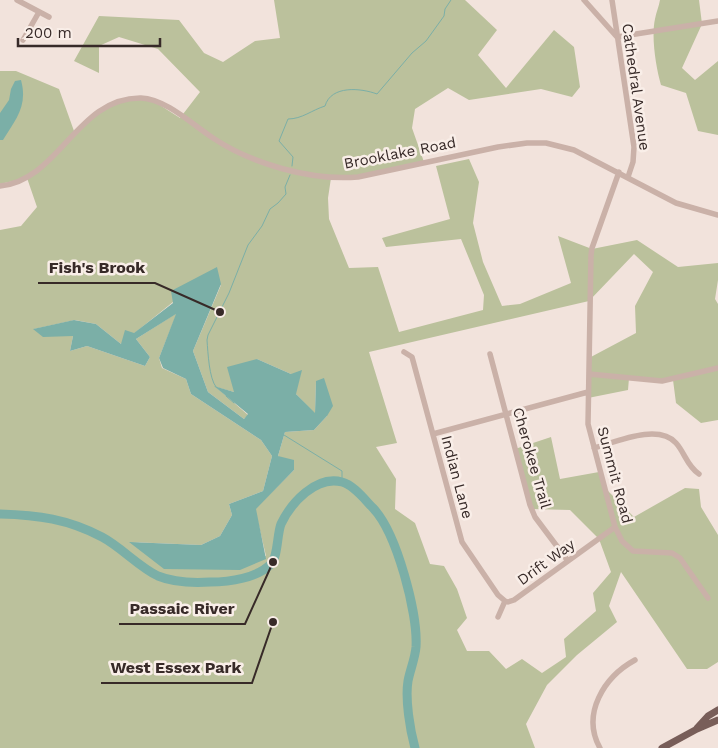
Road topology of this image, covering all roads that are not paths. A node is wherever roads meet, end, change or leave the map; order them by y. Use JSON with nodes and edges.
{"nodes":[{"id":1,"x":17,"y":0,"type":"edge"},
{"id":2,"x":584,"y":0,"type":"edge"},
{"id":3,"x":612,"y":0,"type":"edge"},
{"id":4,"x":39,"y":12,"type":"junction"},
{"id":5,"x":49,"y":17,"type":"dead end"},
{"id":6,"x":718,"y":21,"type":"edge"},
{"id":7,"x":617,"y":37,"type":"junction"},
{"id":8,"x":23,"y":40,"type":"dead end"},
{"id":9,"x":619,"y":172,"type":"junction"},
{"id":10,"x":628,"y":177,"type":"junction"},
{"id":11,"x":0,"y":186,"type":"edge"},
{"id":12,"x":718,"y":215,"type":"edge"},
{"id":13,"x":404,"y":352,"type":"dead end"},
{"id":14,"x":490,"y":354,"type":"dead end"},
{"id":15,"x":718,"y":368,"type":"edge"},
{"id":16,"x":589,"y":374,"type":"junction"},
{"id":17,"x":588,"y":392,"type":"junction"},
{"id":18,"x":506,"y":414,"type":"junction"},
{"id":19,"x":433,"y":434,"type":"junction"},
{"id":20,"x":594,"y":448,"type":"junction"},
{"id":21,"x":698,"y":474,"type":"dead end"},
{"id":22,"x":615,"y":527,"type":"junction"},
{"id":23,"x":568,"y":560,"type":"junction"},
{"id":24,"x":708,"y":598,"type":"dead end"},
{"id":25,"x":505,"y":601,"type":"junction"},
{"id":26,"x":498,"y":618,"type":"dead end"},
{"id":27,"x":635,"y":660,"type":"dead end"},
{"id":28,"x":718,"y":710,"type":"edge"},
{"id":29,"x":718,"y":720,"type":"edge"},
{"id":30,"x":697,"y":729,"type":"junction"},
{"id":31,"x":600,"y":748,"type":"edge"},
{"id":32,"x":662,"y":748,"type":"edge"}],
"edges":[{"from":1,"to":4,"type":"street"},
{"from":2,"to":7,"type":"street"},
{"from":3,"to":7,"type":"street","name":"Cathedral Avenue"},
{"from":4,"to":5,"type":"street"},
{"from":4,"to":8,"type":"street"},
{"from":6,"to":7,"type":"street"},
{"from":7,"to":10,"type":"street","name":"Cathedral Avenue"},
{"from":9,"to":10,"type":"street","name":"Brooklake Road"},
{"from":9,"to":11,"type":"street","name":"Brooklake Road"},
{"from":9,"to":16,"type":"street"},
{"from":10,"to":12,"type":"street","name":"Brooklake Road"},
{"from":13,"to":19,"type":"street","name":"Indian Lane"},
{"from":14,"to":18,"type":"street","name":"Cherokee Trail"},
{"from":15,"to":16,"type":"street"},
{"from":16,"to":17,"type":"street","name":"Summit Road"},
{"from":17,"to":18,"type":"street"},
{"from":17,"to":20,"type":"street","name":"Summit Road"},
{"from":18,"to":19,"type":"street"},
{"from":18,"to":23,"type":"street","name":"Cherokee Trail"},
{"from":19,"to":25,"type":"street","name":"Indian Lane"},
{"from":20,"to":21,"type":"street"},
{"from":20,"to":22,"type":"street","name":"Summit Road"},
{"from":22,"to":23,"type":"street","name":"Drift Way"},
{"from":22,"to":24,"type":"street","name":"Summit Road"},
{"from":23,"to":25,"type":"street","name":"Drift Way"},
{"from":25,"to":26,"type":"street","name":"Drift Way"},
{"from":27,"to":31,"type":"street"},
{"from":28,"to":30,"type":"main road"},
{"from":29,"to":30,"type":"main road"},
{"from":30,"to":32,"type":"main road"}]}
